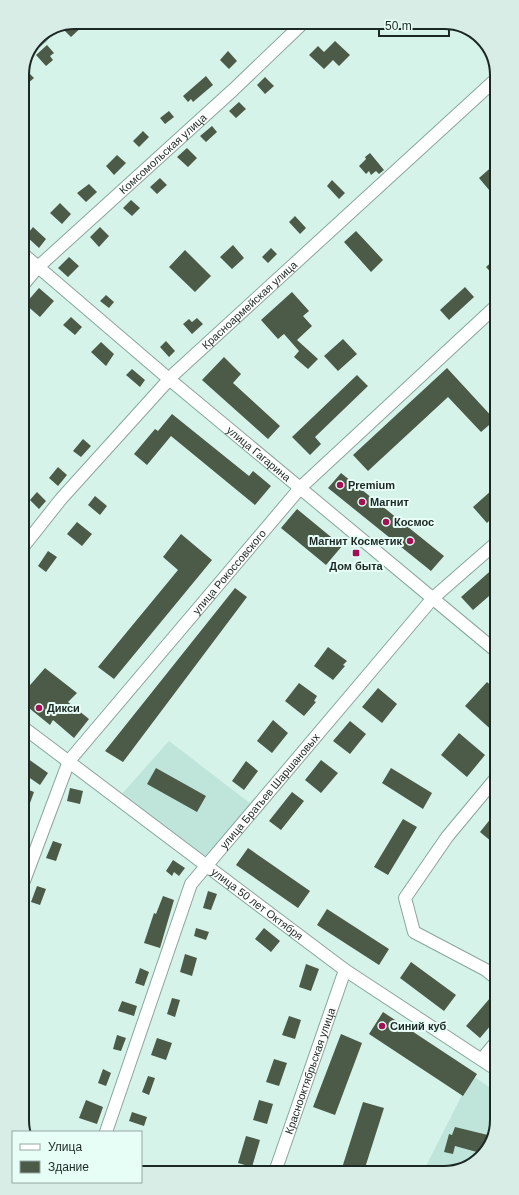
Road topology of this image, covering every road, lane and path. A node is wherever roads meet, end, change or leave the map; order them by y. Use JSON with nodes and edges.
{"nodes":[{"id":1,"x":297,"y":29,"type":"edge"},
{"id":2,"x":490,"y":85,"type":"edge"},
{"id":3,"x":29,"y":259,"type":"edge"},
{"id":4,"x":38,"y":267,"type":"junction"},
{"id":5,"x":29,"y":278,"type":"edge"},
{"id":6,"x":490,"y":312,"type":"edge"},
{"id":7,"x":169,"y":379,"type":"junction"},
{"id":8,"x":301,"y":487,"type":"junction"},
{"id":9,"x":29,"y":539,"type":"edge"},
{"id":10,"x":490,"y":548,"type":"edge"},
{"id":11,"x":433,"y":598,"type":"junction"},
{"id":12,"x":490,"y":647,"type":"edge"},
{"id":13,"x":29,"y":732,"type":"edge"},
{"id":14,"x":69,"y":760,"type":"junction"},
{"id":15,"x":490,"y":785,"type":"edge"},
{"id":16,"x":206,"y":865,"type":"junction"},
{"id":17,"x":29,"y":868,"type":"edge"},
{"id":18,"x":345,"y":970,"type":"junction"},
{"id":19,"x":490,"y":973,"type":"edge"},
{"id":20,"x":490,"y":1049,"type":"edge"},
{"id":21,"x":482,"y":1059,"type":"junction"},
{"id":22,"x":490,"y":1065,"type":"edge"},
{"id":23,"x":106,"y":1131,"type":"edge"},
{"id":24,"x":277,"y":1166,"type":"edge"}],
"edges":[{"from":1,"to":4,"type":"street","name":"Комсомольская улица"},
{"from":2,"to":7,"type":"street","name":"Красноармейская улица"},
{"from":3,"to":4,"type":"street","name":"улица Гагарина"},
{"from":4,"to":5,"type":"street","name":"Комсомольская улица"},
{"from":4,"to":7,"type":"street","name":"улица Гагарина"},
{"from":6,"to":8,"type":"street","name":"улица Рокоссовского"},
{"from":7,"to":8,"type":"street","name":"улица Гагарина"},
{"from":7,"to":9,"type":"street","name":"Красноармейская улица"},
{"from":8,"to":11,"type":"street","name":"улица Гагарина"},
{"from":8,"to":14,"type":"street","name":"улица Рокоссовского"},
{"from":10,"to":11,"type":"street","name":"улица Братьев Шаршановых"},
{"from":11,"to":12,"type":"street","name":"улица Гагарина"},
{"from":11,"to":16,"type":"street","name":"улица Братьев Шаршановых"},
{"from":13,"to":14,"type":"street","name":"улица 50 лет Октября"},
{"from":14,"to":16,"type":"street","name":"улица 50 лет Октября"},
{"from":14,"to":17,"type":"street","name":"улица Рокоссовского"},
{"from":15,"to":19,"type":"street"},
{"from":16,"to":18,"type":"street","name":"улица 50 лет Октября"},
{"from":16,"to":23,"type":"street","name":"улица Братьев Шаршановых"},
{"from":18,"to":21,"type":"street","name":"улица 50 лет Октября"},
{"from":18,"to":24,"type":"street","name":"Краснооктябрьская улица"},
{"from":20,"to":21,"type":"street"},
{"from":21,"to":22,"type":"street","name":"улица 50 лет Октября"}]}
